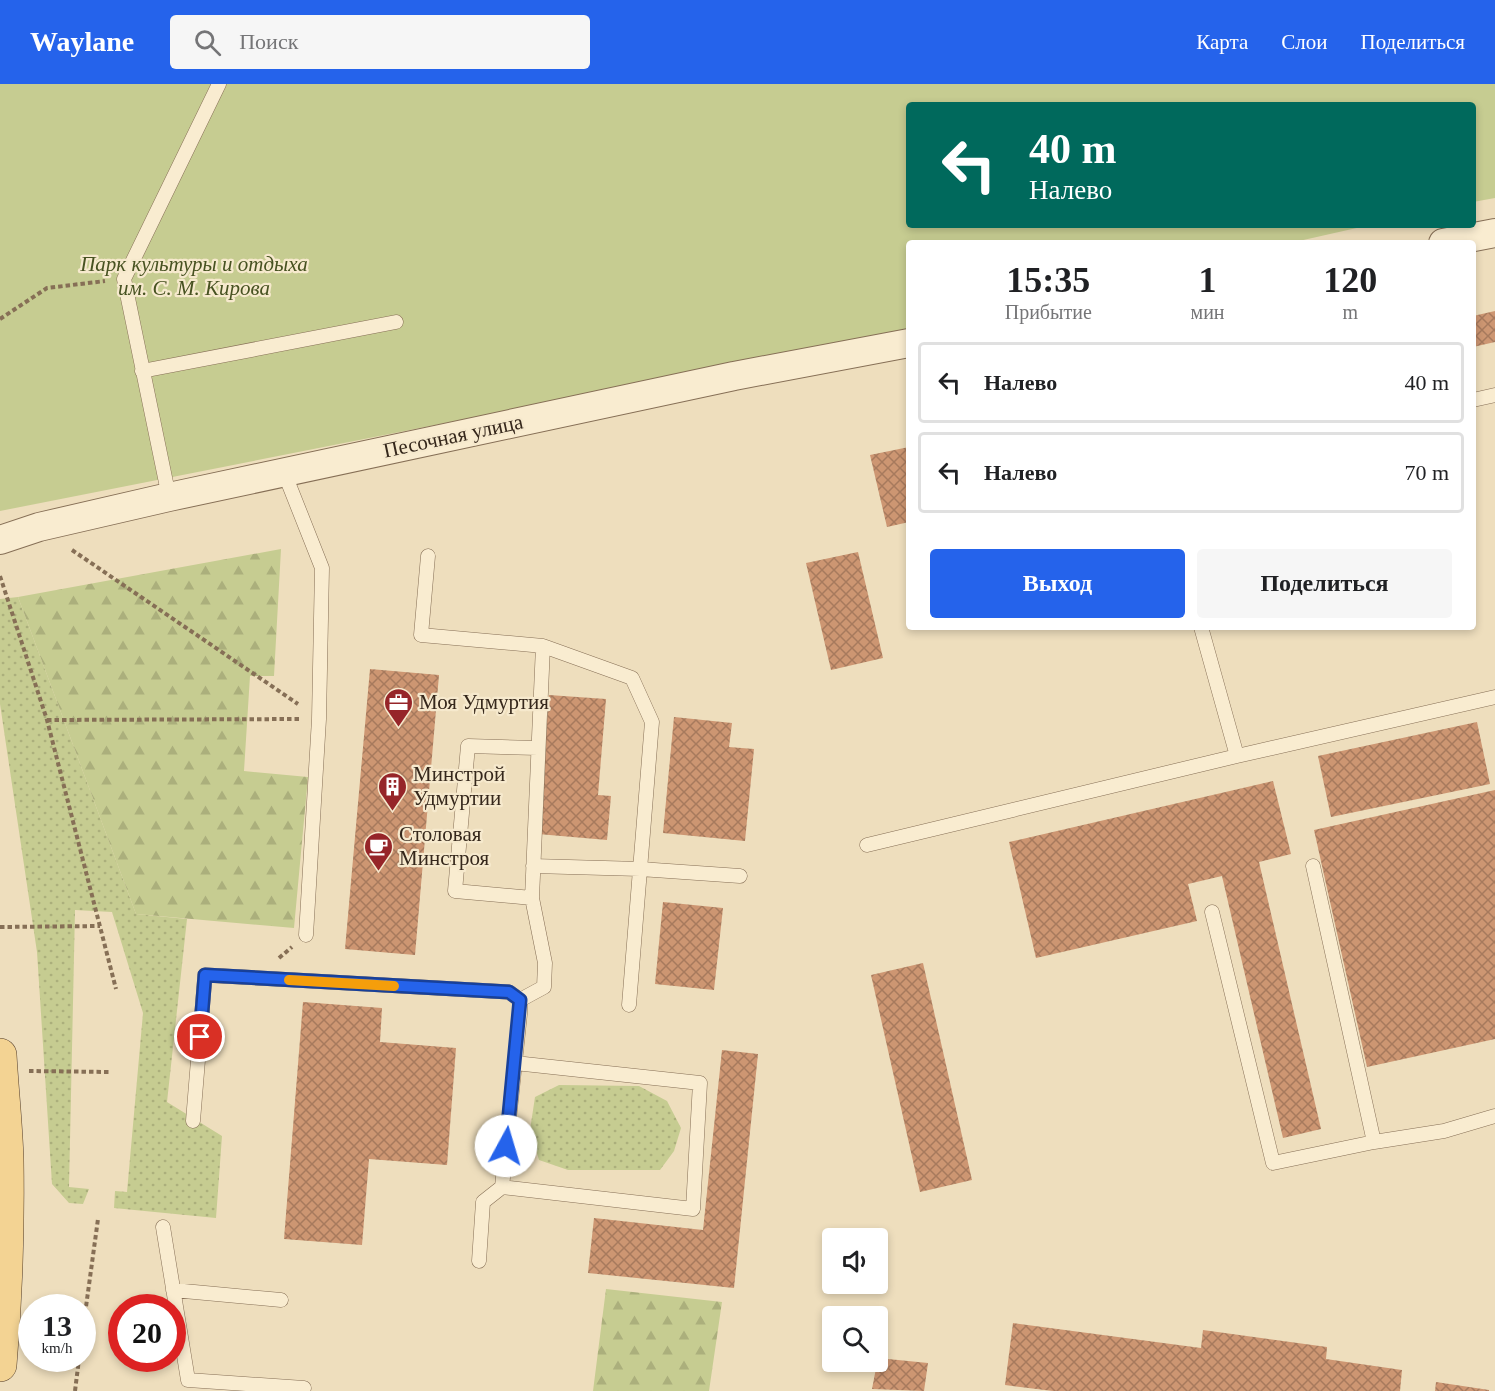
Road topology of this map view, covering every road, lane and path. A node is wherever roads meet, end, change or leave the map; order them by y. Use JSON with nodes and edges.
{"nodes":[{"id":1,"x":219,"y":84,"type":"edge"},
{"id":2,"x":1495,"y":233,"type":"edge"},
{"id":3,"x":1459,"y":240,"type":"edge"},
{"id":4,"x":124,"y":279,"type":"junction"},
{"id":5,"x":0,"y":319,"type":"edge"},
{"id":6,"x":396,"y":322,"type":"dead end"},
{"id":7,"x":906,"y":345,"type":"edge"},
{"id":8,"x":142,"y":371,"type":"junction"},
{"id":9,"x":1495,"y":395,"type":"edge"},
{"id":10,"x":1476,"y":399,"type":"edge"},
{"id":11,"x":284,"y":472,"type":"junction"},
{"id":12,"x":168,"y":497,"type":"junction"},
{"id":13,"x":39,"y":527,"type":"junction"},
{"id":14,"x":0,"y":540,"type":"edge"},
{"id":15,"x":428,"y":556,"type":"dead end"},
{"id":16,"x":0,"y":576,"type":"edge"},
{"id":17,"x":1202,"y":630,"type":"edge"},
{"id":18,"x":543,"y":646,"type":"junction"},
{"id":19,"x":1495,"y":697,"type":"edge"},
{"id":20,"x":319,"y":719,"type":"junction"},
{"id":21,"x":47,"y":720,"type":"junction"},
{"id":22,"x":538,"y":748,"type":"junction"},
{"id":23,"x":1237,"y":756,"type":"junction"},
{"id":24,"x":867,"y":845,"type":"dead end"},
{"id":25,"x":533,"y":866,"type":"junction"},
{"id":26,"x":1313,"y":866,"type":"dead end"},
{"id":27,"x":640,"y":869,"type":"junction"},
{"id":28,"x":740,"y":876,"type":"dead end"},
{"id":29,"x":532,"y":898,"type":"junction"},
{"id":30,"x":1212,"y":912,"type":"dead end"},
{"id":31,"x":100,"y":926,"type":"junction"},
{"id":32,"x":0,"y":927,"type":"edge"},
{"id":33,"x":306,"y":935,"type":"dead end"},
{"id":34,"x":117,"y":989,"type":"dead end"},
{"id":35,"x":520,"y":1000,"type":"junction"},
{"id":36,"x":629,"y":1005,"type":"dead end"},
{"id":37,"x":1,"y":1063,"type":"edge"},
{"id":38,"x":515,"y":1063,"type":"junction"},
{"id":39,"x":110,"y":1072,"type":"dead end"},
{"id":40,"x":1495,"y":1116,"type":"edge"},
{"id":41,"x":193,"y":1121,"type":"dead end"},
{"id":42,"x":1374,"y":1142,"type":"junction"},
{"id":43,"x":3,"y":1159,"type":"edge"},
{"id":44,"x":502,"y":1187,"type":"junction"},
{"id":45,"x":98,"y":1219,"type":"dead end"},
{"id":46,"x":163,"y":1227,"type":"dead end"},
{"id":47,"x":479,"y":1261,"type":"dead end"},
{"id":48,"x":173,"y":1290,"type":"junction"},
{"id":49,"x":88,"y":1294,"type":"edge"},
{"id":50,"x":281,"y":1300,"type":"dead end"},
{"id":51,"x":0,"y":1365,"type":"edge"},
{"id":52,"x":77,"y":1372,"type":"edge"},
{"id":53,"x":304,"y":1388,"type":"dead end"},
{"id":54,"x":75,"y":1391,"type":"edge"}],
"edges":[{"from":1,"to":4,"type":"lane"},
{"from":2,"to":3,"type":"street"},
{"from":4,"to":5,"type":"path"},
{"from":4,"to":8,"type":"lane"},
{"from":6,"to":8,"type":"lane"},
{"from":7,"to":11,"type":"street","name":"Песочная улица"},
{"from":8,"to":12,"type":"lane"},
{"from":9,"to":10,"type":"lane"},
{"from":11,"to":12,"type":"street","name":"Песочная улица"},
{"from":11,"to":20,"type":"lane"},
{"from":12,"to":13,"type":"street","name":"Песочная улица"},
{"from":13,"to":14,"type":"street","name":"Песочная улица"},
{"from":13,"to":20,"type":"path"},
{"from":15,"to":18,"type":"lane"},
{"from":16,"to":21,"type":"path"},
{"from":17,"to":23,"type":"lane"},
{"from":18,"to":22,"type":"lane"},
{"from":18,"to":27,"type":"lane"},
{"from":19,"to":23,"type":"lane"},
{"from":20,"to":21,"type":"path"},
{"from":20,"to":33,"type":"lane"},
{"from":21,"to":31,"type":"path"},
{"from":22,"to":25,"type":"lane"},
{"from":22,"to":29,"type":"lane"},
{"from":23,"to":24,"type":"lane"},
{"from":25,"to":27,"type":"lane"},
{"from":25,"to":29,"type":"lane"},
{"from":26,"to":42,"type":"lane"},
{"from":27,"to":28,"type":"lane"},
{"from":27,"to":36,"type":"lane"},
{"from":29,"to":35,"type":"lane"},
{"from":30,"to":42,"type":"lane"},
{"from":31,"to":32,"type":"path"},
{"from":31,"to":34,"type":"path"},
{"from":35,"to":38,"type":"lane"},
{"from":35,"to":41,"type":"lane"},
{"from":37,"to":39,"type":"path"},
{"from":37,"to":43,"type":"main road"},
{"from":38,"to":44,"type":"lane"},
{"from":38,"to":44,"type":"lane"},
{"from":40,"to":42,"type":"lane"},
{"from":43,"to":51,"type":"main road"},
{"from":44,"to":47,"type":"lane"},
{"from":45,"to":49,"type":"path"},
{"from":46,"to":48,"type":"lane"},
{"from":48,"to":50,"type":"lane"},
{"from":48,"to":53,"type":"lane"},
{"from":52,"to":54,"type":"path"}]}
